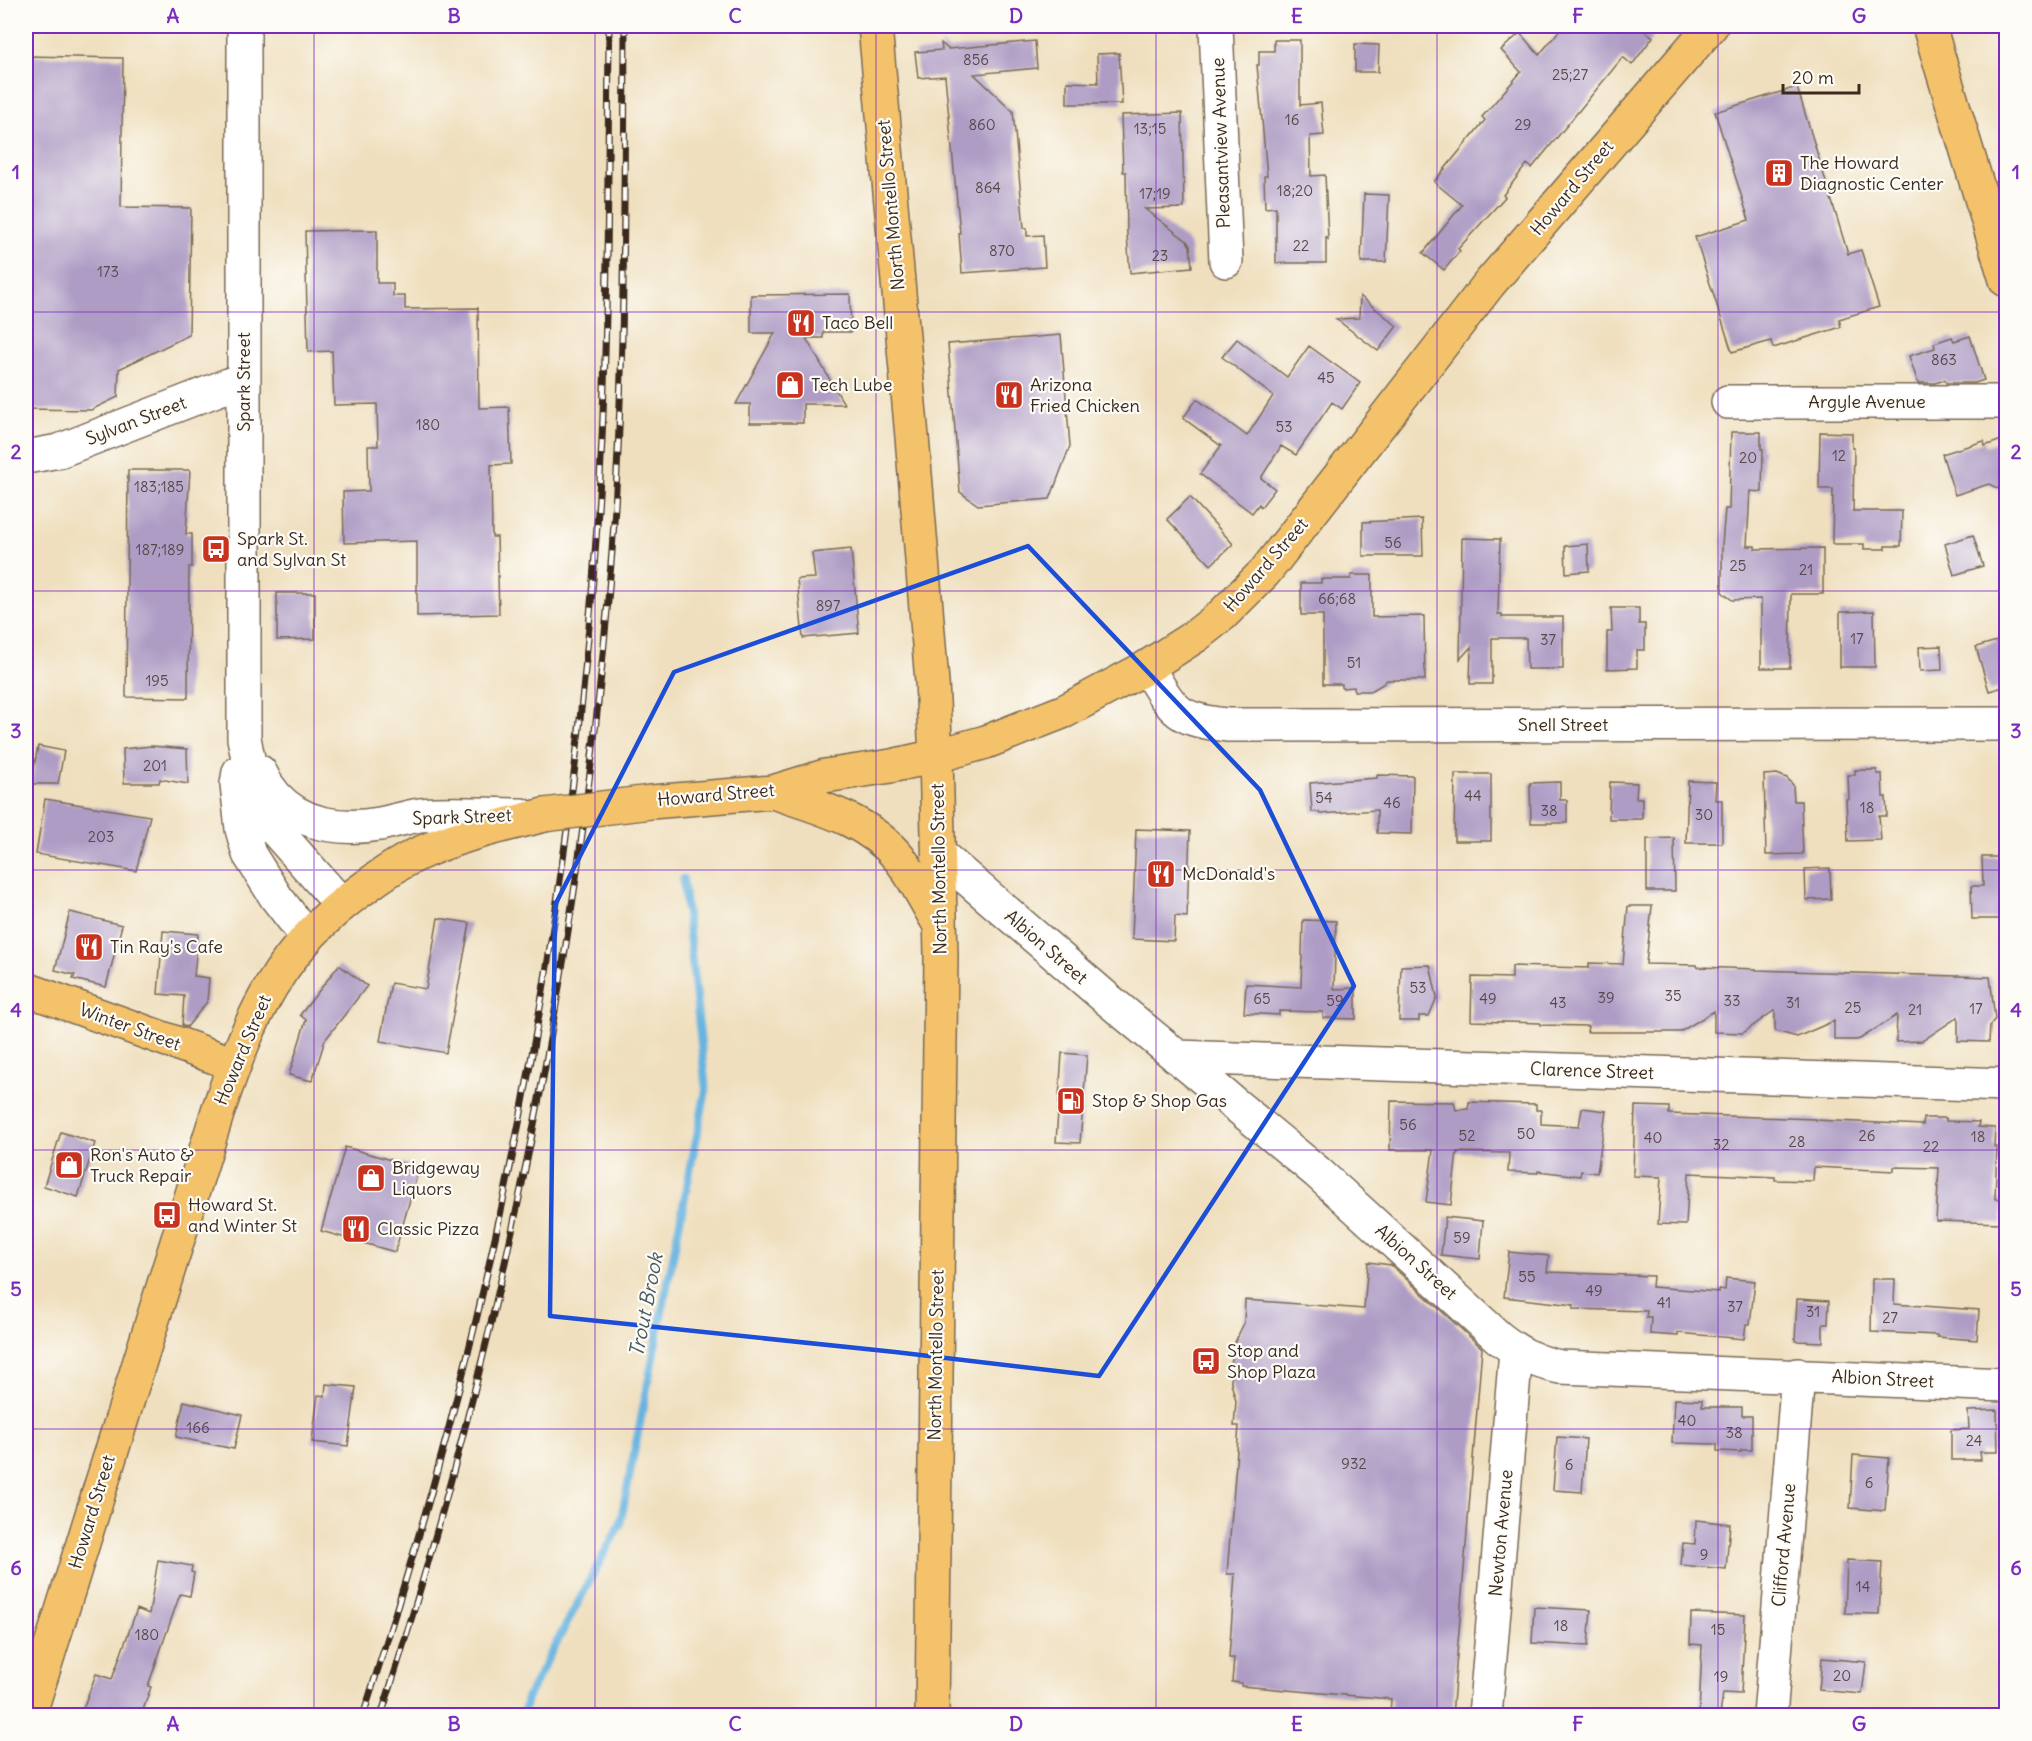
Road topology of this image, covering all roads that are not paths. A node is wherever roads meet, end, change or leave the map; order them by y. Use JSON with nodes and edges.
{"nodes":[{"id":1,"x":244,"y":26,"type":"edge"},
{"id":2,"x":875,"y":26,"type":"edge"},
{"id":3,"x":1216,"y":26,"type":"edge"},
{"id":4,"x":1711,"y":26,"type":"edge"},
{"id":5,"x":1929,"y":26,"type":"edge"},
{"id":6,"x":1226,"y":261,"type":"dead end"},
{"id":7,"x":2007,"y":280,"type":"edge"},
{"id":8,"x":244,"y":379,"type":"junction"},
{"id":9,"x":1728,"y":402,"type":"dead end"},
{"id":10,"x":2007,"y":402,"type":"edge"},
{"id":11,"x":26,"y":458,"type":"edge"},
{"id":12,"x":1147,"y":667,"type":"junction"},
{"id":13,"x":2007,"y":724,"type":"edge"},
{"id":14,"x":244,"y":738,"type":"junction"},
{"id":15,"x":936,"y":756,"type":"junction"},
{"id":16,"x":773,"y":792,"type":"junction"},
{"id":17,"x":544,"y":815,"type":"junction"},
{"id":18,"x":939,"y":854,"type":"junction"},
{"id":19,"x":341,"y":904,"type":"junction"},
{"id":20,"x":941,"y":927,"type":"junction"},
{"id":21,"x":307,"y":937,"type":"junction"},
{"id":22,"x":26,"y":989,"type":"edge"},
{"id":23,"x":1177,"y":1057,"type":"junction"},
{"id":24,"x":234,"y":1064,"type":"junction"},
{"id":25,"x":2007,"y":1085,"type":"edge"},
{"id":26,"x":1516,"y":1351,"type":"junction"},
{"id":27,"x":1798,"y":1375,"type":"junction"},
{"id":28,"x":2007,"y":1385,"type":"edge"},
{"id":29,"x":29,"y":1716,"type":"edge"},
{"id":30,"x":932,"y":1716,"type":"edge"},
{"id":31,"x":1485,"y":1716,"type":"edge"},
{"id":32,"x":1770,"y":1716,"type":"edge"}],
"edges":[{"from":1,"to":8,"type":"street","name":"Spark Street"},
{"from":2,"to":15,"type":"main road","name":"North Montello Street"},
{"from":3,"to":6,"type":"street","name":"Pleasantview Avenue"},
{"from":4,"to":12,"type":"main road","name":"Howard Street"},
{"from":5,"to":7,"type":"main road"},
{"from":8,"to":11,"type":"street","name":"Sylvan Street"},
{"from":8,"to":14,"type":"street","name":"Spark Street"},
{"from":9,"to":10,"type":"street","name":"Argyle Avenue"},
{"from":12,"to":13,"type":"street","name":"Snell Street"},
{"from":12,"to":15,"type":"main road","name":"Howard Street"},
{"from":14,"to":17,"type":"street","name":"Spark Street"},
{"from":14,"to":19,"type":"street","name":"Spark Street"},
{"from":14,"to":21,"type":"street","name":"Spark Street"},
{"from":15,"to":16,"type":"main road","name":"Howard Street"},
{"from":15,"to":18,"type":"main road","name":"North Montello Street"},
{"from":16,"to":17,"type":"main road","name":"Howard Street","bridge":true},
{"from":16,"to":20,"type":"main road"},
{"from":17,"to":19,"type":"main road","name":"Howard Street"},
{"from":18,"to":20,"type":"main road","name":"North Montello Street"},
{"from":18,"to":23,"type":"street","name":"Albion Street"},
{"from":19,"to":21,"type":"main road","name":"Howard Street"},
{"from":20,"to":30,"type":"main road","name":"North Montello Street"},
{"from":21,"to":24,"type":"main road","name":"Howard Street"},
{"from":22,"to":24,"type":"main road","name":"Winter Street"},
{"from":23,"to":25,"type":"street","name":"Clarence Street"},
{"from":23,"to":26,"type":"street","name":"Albion Street"},
{"from":24,"to":29,"type":"main road","name":"Howard Street"},
{"from":26,"to":27,"type":"street","name":"Albion Street"},
{"from":26,"to":31,"type":"street","name":"Newton Avenue"},
{"from":27,"to":28,"type":"street","name":"Albion Street"},
{"from":27,"to":32,"type":"street","name":"Clifford Avenue"}]}
